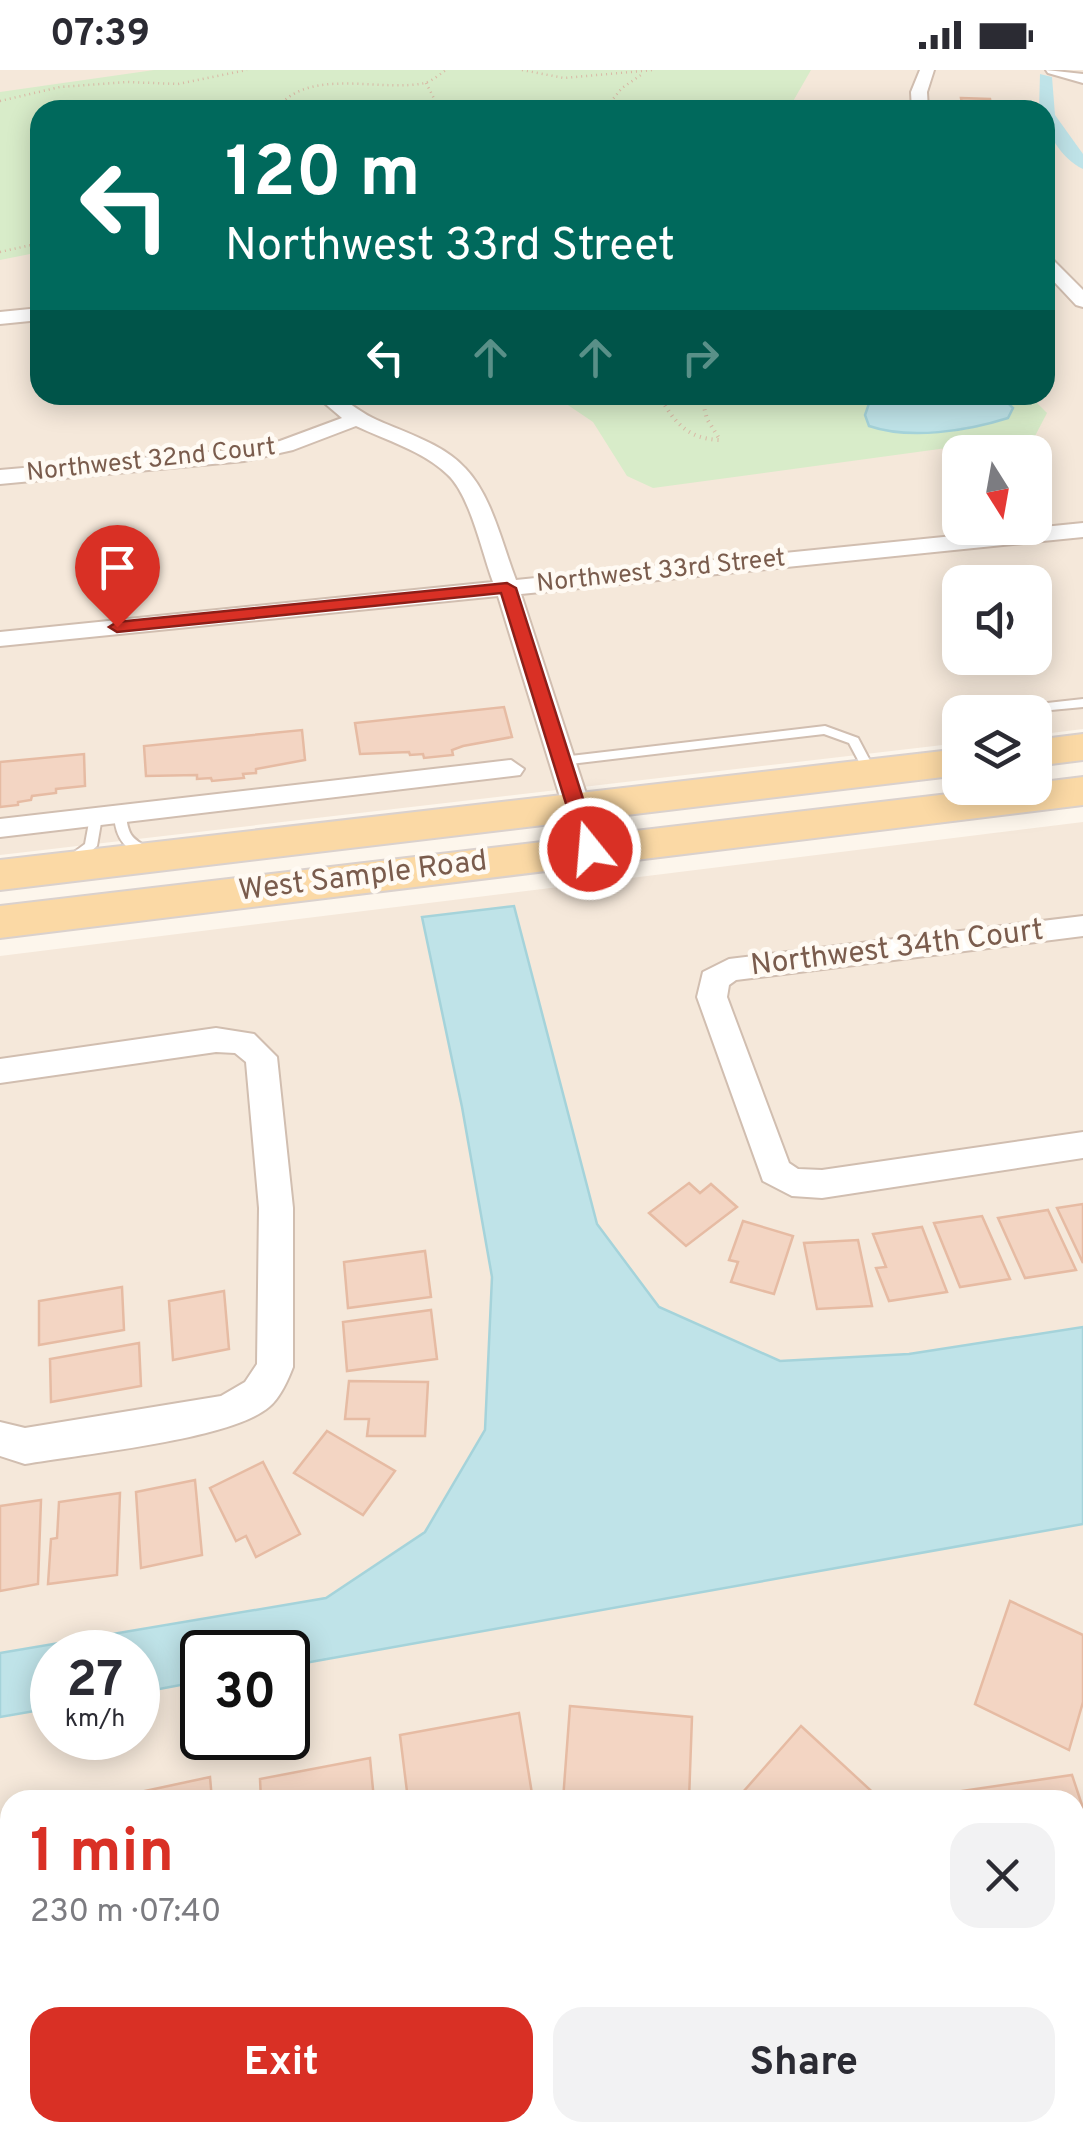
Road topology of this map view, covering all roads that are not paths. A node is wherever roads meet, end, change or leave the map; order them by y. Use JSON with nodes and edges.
{"nodes":[{"id":1,"x":927,"y":70,"type":"edge"},
{"id":2,"x":1053,"y":70,"type":"edge"},
{"id":3,"x":1083,"y":79,"type":"edge"},
{"id":4,"x":919,"y":100,"type":"edge"},
{"id":5,"x":1055,"y":272,"type":"edge"},
{"id":6,"x":1083,"y":301,"type":"edge"},
{"id":7,"x":30,"y":315,"type":"edge"},
{"id":8,"x":0,"y":318,"type":"edge"},
{"id":9,"x":338,"y":405,"type":"edge"},
{"id":10,"x":356,"y":419,"type":"junction"},
{"id":11,"x":0,"y":477,"type":"edge"},
{"id":12,"x":1083,"y":530,"type":"edge"},
{"id":13,"x":507,"y":588,"type":"junction"},
{"id":14,"x":0,"y":639,"type":"edge"},
{"id":15,"x":1083,"y":703,"type":"edge"},
{"id":16,"x":1052,"y":706,"type":"edge"},
{"id":17,"x":1083,"y":747,"type":"edge"},
{"id":18,"x":1052,"y":751,"type":"edge"},
{"id":19,"x":562,"y":761,"type":"junction"},
{"id":20,"x":942,"y":764,"type":"edge"},
{"id":21,"x":511,"y":770,"type":"dead end"},
{"id":22,"x":870,"y":772,"type":"junction"},
{"id":23,"x":1083,"y":790,"type":"edge"},
{"id":24,"x":577,"y":807,"type":"junction"},
{"id":25,"x":108,"y":815,"type":"junction"},
{"id":26,"x":0,"y":828,"type":"edge"},
{"id":27,"x":590,"y":849,"type":"junction"},
{"id":28,"x":160,"y":856,"type":"junction"},
{"id":29,"x":56,"y":868,"type":"junction"},
{"id":30,"x":0,"y":875,"type":"edge"},
{"id":31,"x":0,"y":922,"type":"edge"},
{"id":32,"x":1083,"y":926,"type":"edge"},
{"id":33,"x":0,"y":1070,"type":"edge"},
{"id":34,"x":1083,"y":1145,"type":"edge"},
{"id":35,"x":0,"y":1439,"type":"edge"}],
"edges":[{"from":1,"to":4,"type":"street"},
{"from":2,"to":3,"type":"street"},
{"from":5,"to":6,"type":"street"},
{"from":7,"to":8,"type":"street"},
{"from":9,"to":10,"type":"street"},
{"from":10,"to":11,"type":"street","name":"Northwest 32nd Court"},
{"from":10,"to":13,"type":"street"},
{"from":12,"to":13,"type":"street","name":"Northwest 33rd Street"},
{"from":13,"to":14,"type":"street","name":"Northwest 33rd Street"},
{"from":13,"to":19,"type":"street"},
{"from":15,"to":16,"type":"lane"},
{"from":17,"to":18,"type":"main road"},
{"from":19,"to":22,"type":"lane"},
{"from":19,"to":24,"type":"street"},
{"from":20,"to":22,"type":"main road","name":"West Sample Road"},
{"from":21,"to":25,"type":"street"},
{"from":22,"to":24,"type":"main road","name":"West Sample Road"},
{"from":23,"to":27,"type":"main road","name":"West Sample Road"},
{"from":24,"to":27,"type":"street"},
{"from":24,"to":28,"type":"main road","name":"West Sample Road"},
{"from":25,"to":26,"type":"street"},
{"from":25,"to":28,"type":"lane"},
{"from":25,"to":29,"type":"lane"},
{"from":27,"to":31,"type":"main road","name":"West Sample Road"},
{"from":28,"to":29,"type":"main road","name":"West Sample Road"},
{"from":29,"to":30,"type":"main road","name":"West Sample Road"},
{"from":32,"to":34,"type":"street","name":"Northwest 34th Court"},
{"from":33,"to":35,"type":"street"}]}
